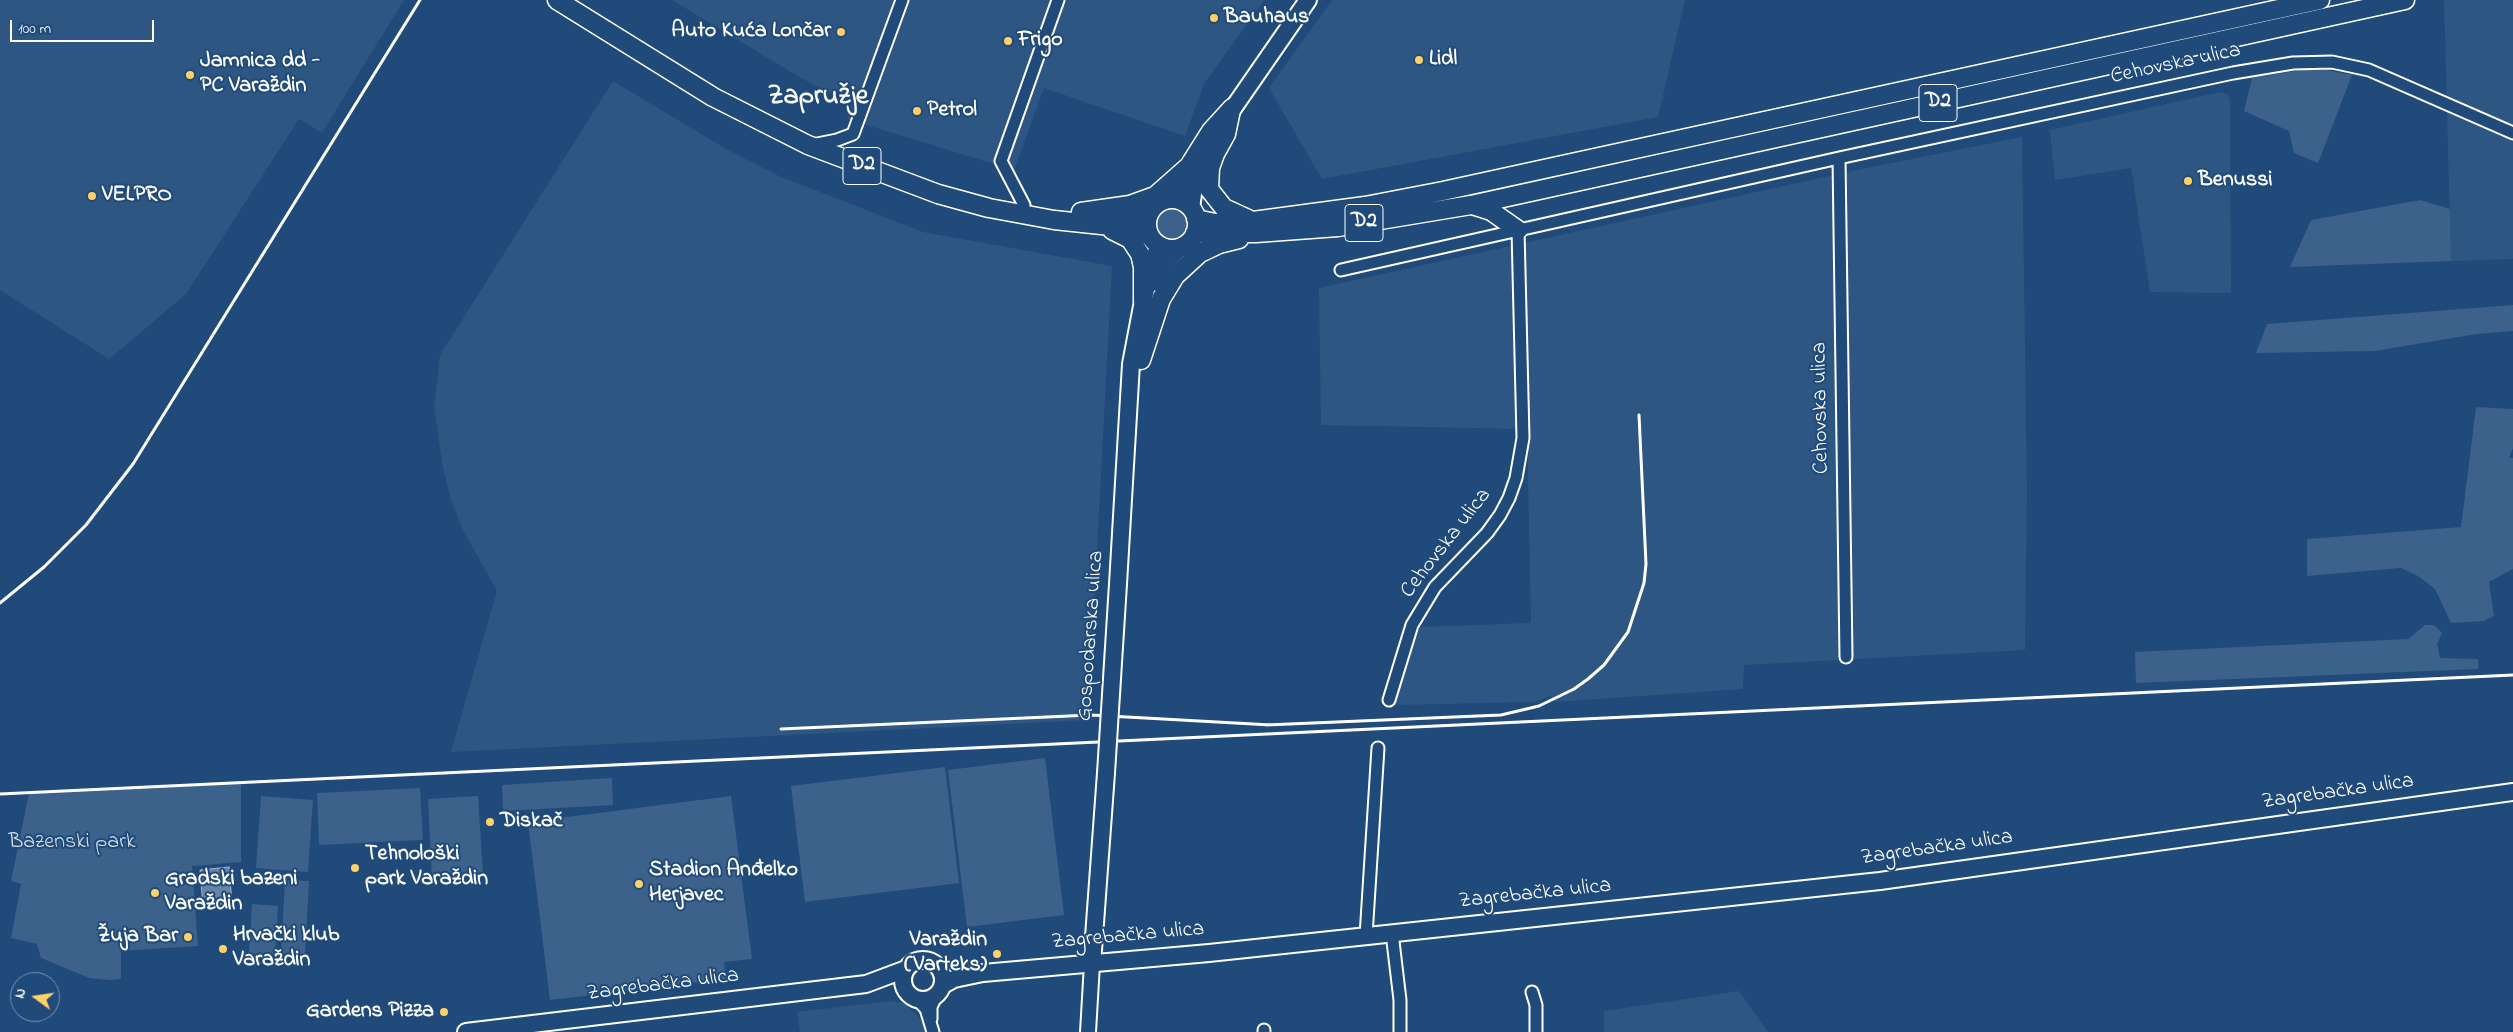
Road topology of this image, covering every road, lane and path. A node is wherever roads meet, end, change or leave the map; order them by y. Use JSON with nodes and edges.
{"nodes":[{"id":1,"x":557,"y":0,"type":"edge"},
{"id":2,"x":902,"y":0,"type":"edge"},
{"id":3,"x":1058,"y":0,"type":"edge"},
{"id":4,"x":2320,"y":0,"type":"edge"},
{"id":5,"x":2405,"y":0,"type":"edge"},
{"id":6,"x":1308,"y":1,"type":"edge"},
{"id":7,"x":1232,"y":108,"type":"junction"},
{"id":8,"x":2513,"y":133,"type":"edge"},
{"id":9,"x":1217,"y":134,"type":"junction"},
{"id":10,"x":808,"y":146,"type":"junction"},
{"id":11,"x":1839,"y":158,"type":"junction"},
{"id":12,"x":918,"y":186,"type":"junction"},
{"id":13,"x":1170,"y":199,"type":"junction"},
{"id":14,"x":1024,"y":205,"type":"junction"},
{"id":15,"x":1471,"y":205,"type":"junction"},
{"id":16,"x":1148,"y":216,"type":"junction"},
{"id":17,"x":1087,"y":218,"type":"junction"},
{"id":18,"x":1194,"y":220,"type":"junction"},
{"id":19,"x":1254,"y":227,"type":"junction"},
{"id":20,"x":1518,"y":230,"type":"junction"},
{"id":21,"x":1154,"y":240,"type":"junction"},
{"id":22,"x":1180,"y":248,"type":"junction"},
{"id":23,"x":1341,"y":270,"type":"dead end"},
{"id":24,"x":1143,"y":301,"type":"junction"},
{"id":25,"x":1141,"y":360,"type":"junction"},
{"id":26,"x":1130,"y":390,"type":"junction"},
{"id":27,"x":1846,"y":657,"type":"dead end"},
{"id":28,"x":1389,"y":700,"type":"dead end"},
{"id":29,"x":1378,"y":748,"type":"dead end"},
{"id":30,"x":2513,"y":792,"type":"edge"},
{"id":31,"x":1392,"y":933,"type":"junction"},
{"id":32,"x":1366,"y":936,"type":"junction"},
{"id":33,"x":937,"y":964,"type":"junction"},
{"id":34,"x":1092,"y":964,"type":"junction"},
{"id":35,"x":906,"y":969,"type":"junction"},
{"id":36,"x":983,"y":973,"type":"junction"},
{"id":37,"x":866,"y":984,"type":"junction"},
{"id":38,"x":940,"y":990,"type":"junction"},
{"id":39,"x":1532,"y":992,"type":"dead end"},
{"id":40,"x":911,"y":995,"type":"junction"},
{"id":41,"x":932,"y":1028,"type":"edge"},
{"id":42,"x":466,"y":1032,"type":"edge"},
{"id":43,"x":1088,"y":1032,"type":"edge"},
{"id":44,"x":1400,"y":1032,"type":"edge"},
{"id":45,"x":1536,"y":1032,"type":"edge"}],
"edges":[{"from":1,"to":10,"type":"main road","number":"D2"},
{"from":2,"to":10,"type":"street"},
{"from":3,"to":14,"type":"street"},
{"from":4,"to":19,"type":"main road","number":"D2"},
{"from":5,"to":15,"type":"main road","number":"D2"},
{"from":6,"to":7,"type":"main road"},
{"from":7,"to":9,"type":"main road"},
{"from":7,"to":17,"type":"main road"},
{"from":7,"to":19,"type":"main road"},
{"from":8,"to":11,"type":"street","name":"Cehovska ulica"},
{"from":9,"to":13,"type":"main road"},
{"from":9,"to":18,"type":"main road"},
{"from":10,"to":12,"type":"main road","number":"D2"},
{"from":11,"to":20,"type":"street","name":"Cehovska ulica"},
{"from":11,"to":27,"type":"street","name":"Cehovska ulica"},
{"from":12,"to":14,"type":"main road","number":"D2"},
{"from":12,"to":17,"type":"main road","number":"D2"},
{"from":13,"to":16,"type":"main road"},
{"from":13,"to":18,"type":"main road","number":"D2"},
{"from":14,"to":17,"type":"main road","number":"D2"},
{"from":15,"to":19,"type":"main road","number":"D2"},
{"from":15,"to":20,"type":"main road"},
{"from":16,"to":17,"type":"main road","number":"D2"},
{"from":16,"to":21,"type":"main road"},
{"from":17,"to":21,"type":"main road","number":"D2"},
{"from":17,"to":24,"type":"main road"},
{"from":18,"to":19,"type":"main road","number":"D2"},
{"from":18,"to":22,"type":"main road"},
{"from":19,"to":25,"type":"main road"},
{"from":20,"to":23,"type":"street","name":"Cehovska ulica"},
{"from":20,"to":28,"type":"street","name":"Cehovska ulica"},
{"from":21,"to":22,"type":"main road","number":"D2"},
{"from":21,"to":24,"type":"main road","name":"Gospodarska ulica"},
{"from":22,"to":25,"type":"main road"},
{"from":24,"to":26,"type":"main road","name":"Gospodarska ulica"},
{"from":25,"to":26,"type":"main road"},
{"from":26,"to":34,"type":"main road","name":"Gospodarska ulica","bridge":true},
{"from":29,"to":32,"type":"street"},
{"from":30,"to":31,"type":"main road","name":"Zagrebačka ulica"},
{"from":31,"to":32,"type":"main road","name":"Zagrebačka ulica"},
{"from":31,"to":44,"type":"street"},
{"from":32,"to":34,"type":"main road","name":"Zagrebačka ulica"},
{"from":33,"to":35,"type":"main road","name":"Zagrebačka ulica"},
{"from":33,"to":36,"type":"main road","name":"Zagrebačka ulica"},
{"from":33,"to":38,"type":"main road"},
{"from":34,"to":36,"type":"main road","name":"Zagrebačka ulica"},
{"from":34,"to":43,"type":"street","name":"Gospodarska ulica"},
{"from":35,"to":37,"type":"main road","name":"Zagrebačka ulica"},
{"from":35,"to":40,"type":"main road"},
{"from":36,"to":38,"type":"main road","name":"Zagrebačka ulica"},
{"from":37,"to":40,"type":"main road","name":"Zagrebačka ulica"},
{"from":37,"to":42,"type":"main road","name":"Zagrebačka ulica"},
{"from":38,"to":40,"type":"main road","name":"Zagrebačka ulica"},
{"from":38,"to":41,"type":"street"},
{"from":39,"to":45,"type":"street"},
{"from":40,"to":41,"type":"street"}]}
